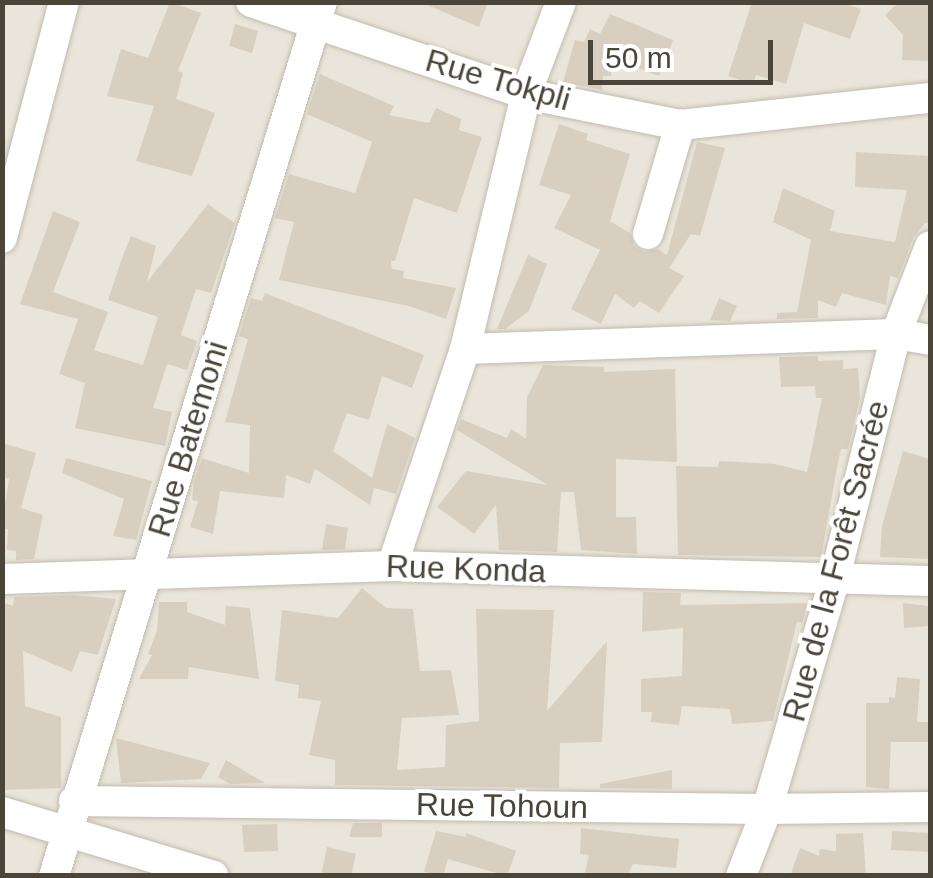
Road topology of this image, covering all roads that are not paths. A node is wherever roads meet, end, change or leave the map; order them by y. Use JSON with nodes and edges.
{"nodes":[{"id":1,"x":64,"y":2,"type":"edge"},
{"id":2,"x":251,"y":2,"type":"edge"},
{"id":3,"x":562,"y":2,"type":"edge"},
{"id":4,"x":319,"y":13,"type":"edge"},
{"id":5,"x":526,"y":94,"type":"junction"},
{"id":6,"x":930,"y":98,"type":"edge"},
{"id":7,"x":680,"y":125,"type":"junction"},
{"id":8,"x":648,"y":234,"type":"dead end"},
{"id":9,"x":2,"y":238,"type":"edge"},
{"id":10,"x":930,"y":246,"type":"edge"},
{"id":11,"x":896,"y":334,"type":"junction"},
{"id":12,"x":930,"y":340,"type":"edge"},
{"id":13,"x":465,"y":349,"type":"junction"},
{"id":14,"x":392,"y":566,"type":"junction"},
{"id":15,"x":147,"y":572,"type":"junction"},
{"id":16,"x":2,"y":579,"type":"edge"},
{"id":17,"x":834,"y":581,"type":"junction"},
{"id":18,"x":930,"y":581,"type":"edge"},
{"id":19,"x":74,"y":801,"type":"junction"},
{"id":20,"x":930,"y":806,"type":"edge"},
{"id":21,"x":767,"y":809,"type":"junction"},
{"id":22,"x":2,"y":812,"type":"edge"},
{"id":23,"x":64,"y":830,"type":"junction"},
{"id":24,"x":54,"y":876,"type":"edge"},
{"id":25,"x":214,"y":876,"type":"edge"},
{"id":26,"x":741,"y":876,"type":"edge"}],
"edges":[{"from":1,"to":9,"type":"street"},
{"from":2,"to":4,"type":"street","name":"Rue Tokpli"},
{"from":3,"to":5,"type":"street"},
{"from":4,"to":5,"type":"street","name":"Rue Tokpli"},
{"from":4,"to":15,"type":"street","name":"Rue Batemoni"},
{"from":5,"to":7,"type":"street","name":"Rue Tokpli"},
{"from":5,"to":13,"type":"street"},
{"from":6,"to":7,"type":"street","name":"Rue Tokpli"},
{"from":7,"to":8,"type":"street"},
{"from":10,"to":11,"type":"street","name":"Rue de la Forêt Sacrée"},
{"from":11,"to":12,"type":"street"},
{"from":11,"to":13,"type":"street"},
{"from":11,"to":17,"type":"street","name":"Rue de la Forêt Sacrée"},
{"from":13,"to":14,"type":"street"},
{"from":14,"to":15,"type":"street","name":"Rue Konda"},
{"from":14,"to":17,"type":"street","name":"Rue Konda"},
{"from":15,"to":16,"type":"street","name":"Rue Konda"},
{"from":15,"to":19,"type":"street","name":"Rue Batemoni"},
{"from":17,"to":18,"type":"street","name":"Rue Konda"},
{"from":17,"to":21,"type":"street","name":"Rue de la Forêt Sacrée"},
{"from":19,"to":21,"type":"street","name":"Rue Tohoun"},
{"from":19,"to":23,"type":"street","name":"Rue Batemoni"},
{"from":20,"to":21,"type":"street","name":"Rue Tohoun"},
{"from":21,"to":26,"type":"street","name":"Rue de la Forêt Sacrée"},
{"from":22,"to":23,"type":"street"},
{"from":23,"to":24,"type":"street","name":"Rue Batemoni"},
{"from":23,"to":25,"type":"street"}]}
